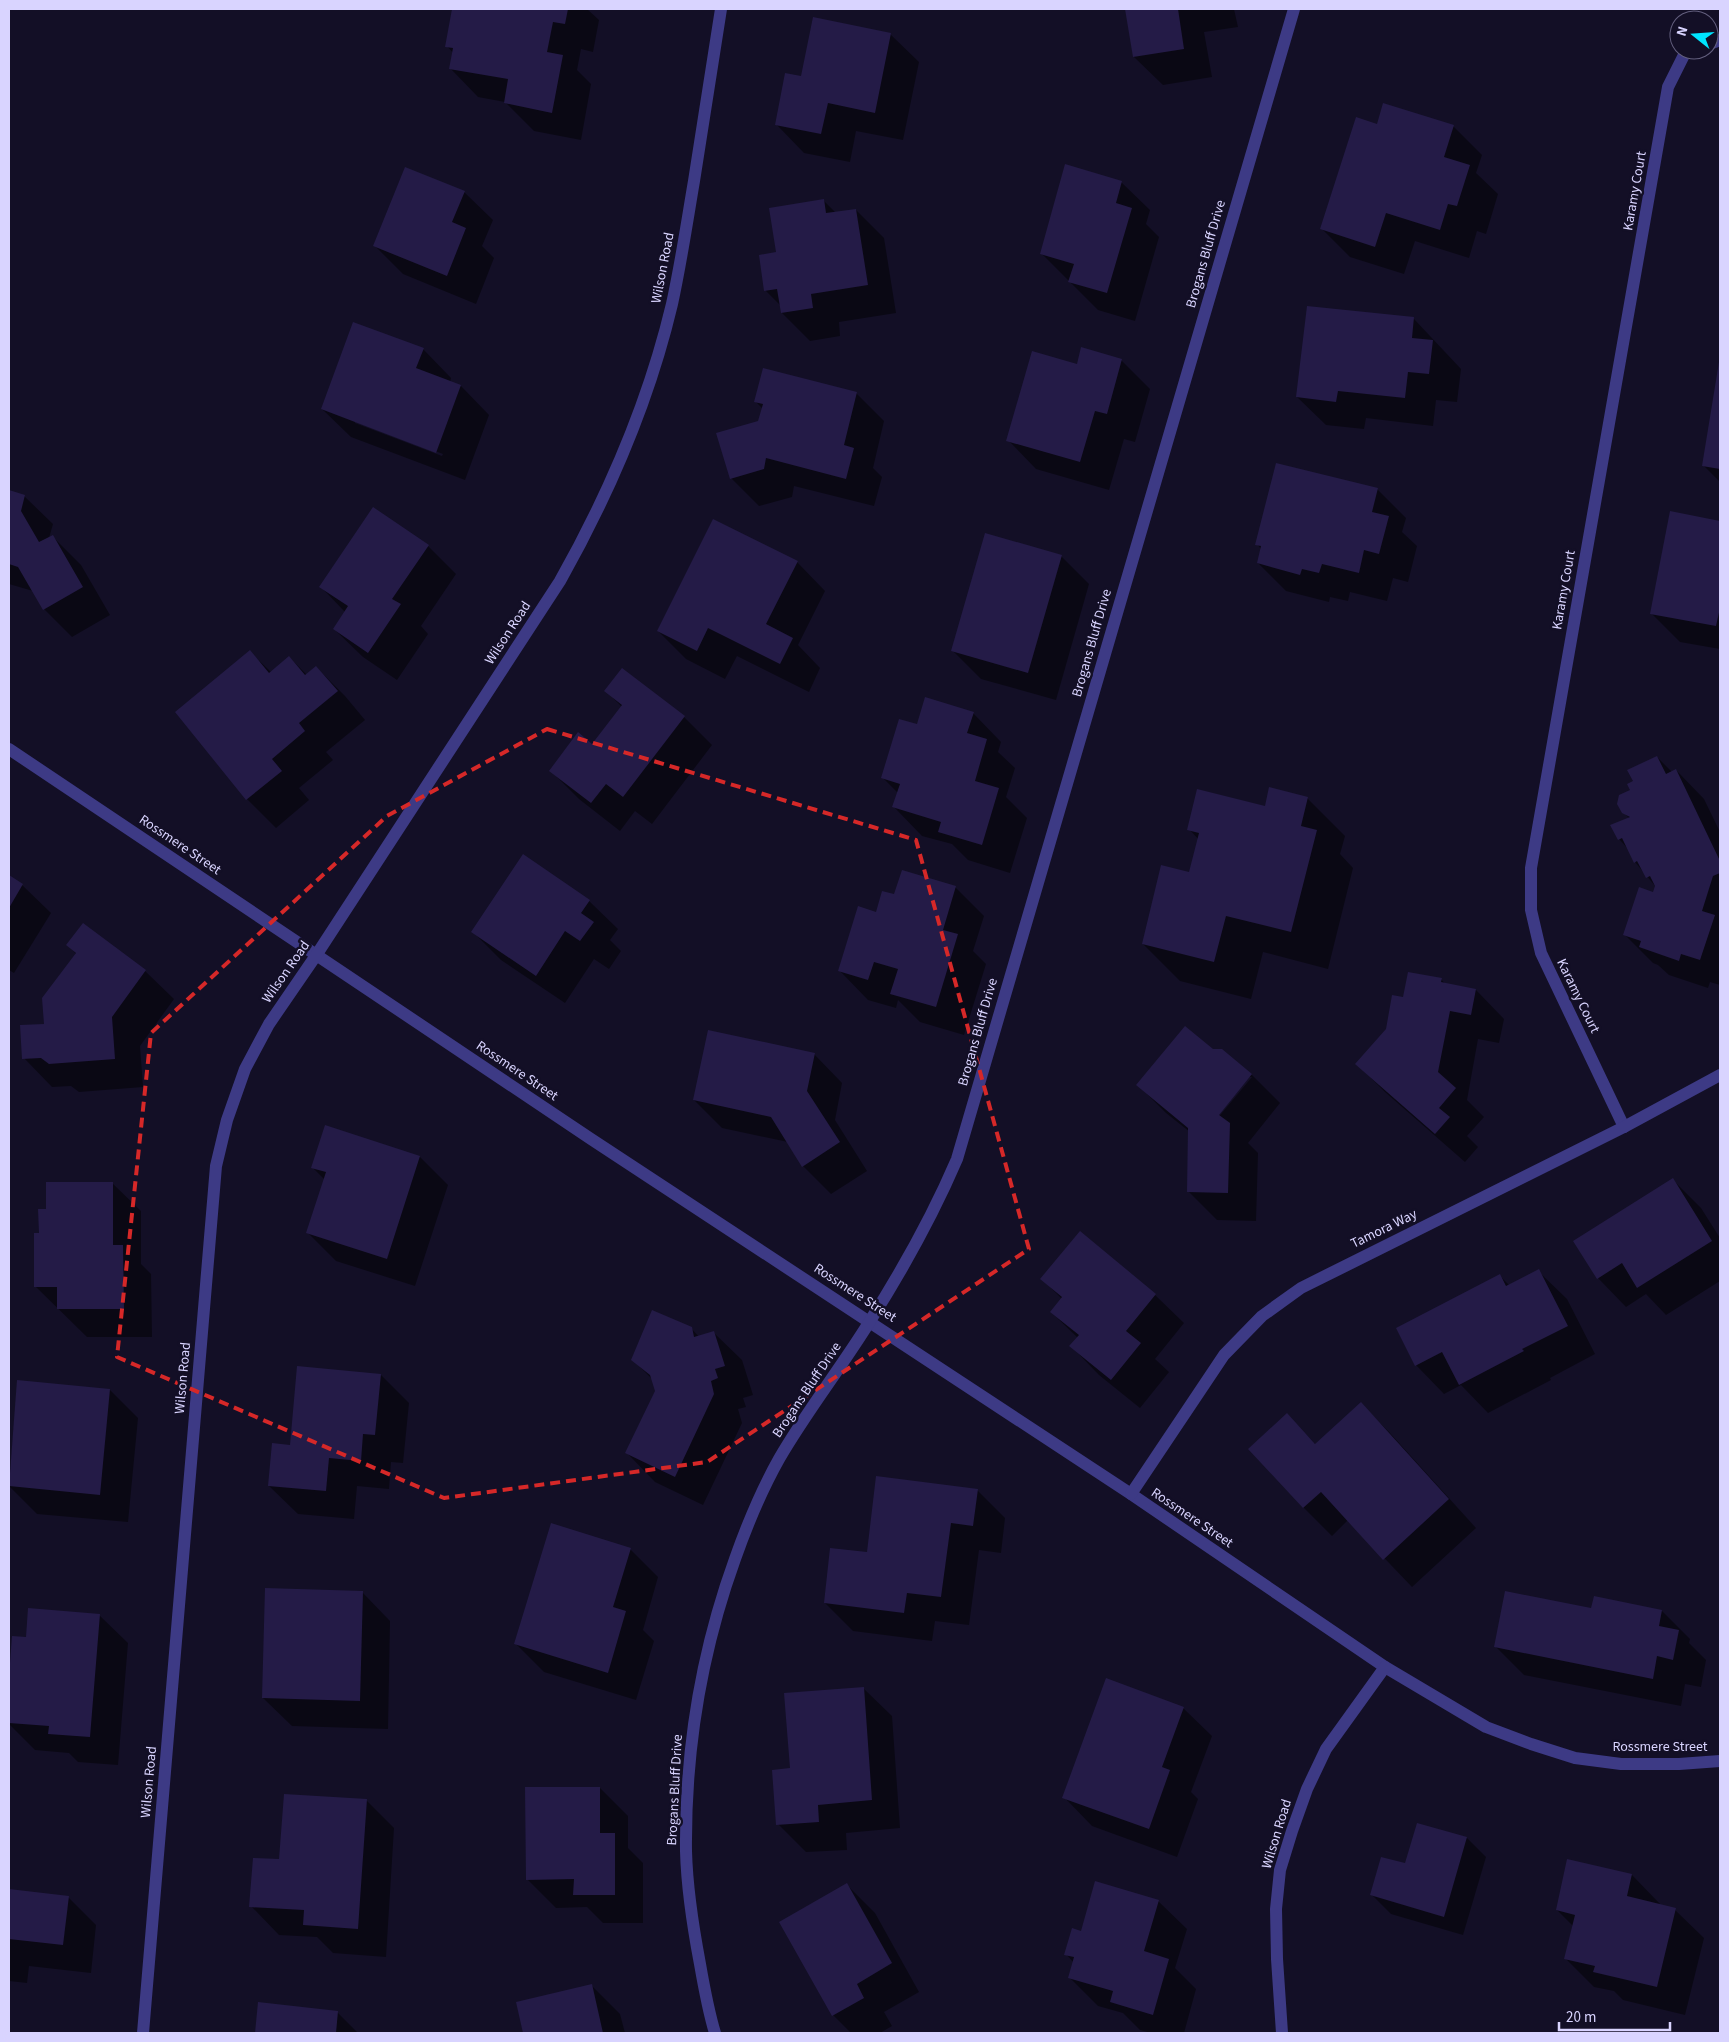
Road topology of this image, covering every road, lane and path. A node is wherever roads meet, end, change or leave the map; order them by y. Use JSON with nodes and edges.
{"nodes":[{"id":1,"x":721,"y":9,"type":"edge"},
{"id":2,"x":1294,"y":9,"type":"edge"},
{"id":3,"x":1682,"y":60,"type":"edge"},
{"id":4,"x":9,"y":749,"type":"edge"},
{"id":5,"x":317,"y":954,"type":"junction"},
{"id":6,"x":1720,"y":1075,"type":"edge"},
{"id":7,"x":1624,"y":1127,"type":"junction"},
{"id":8,"x":870,"y":1321,"type":"junction"},
{"id":9,"x":1131,"y":1494,"type":"junction"},
{"id":10,"x":1385,"y":1666,"type":"junction"},
{"id":11,"x":1720,"y":1761,"type":"edge"},
{"id":12,"x":143,"y":2033,"type":"edge"},
{"id":13,"x":715,"y":2033,"type":"edge"},
{"id":14,"x":1282,"y":2033,"type":"edge"}],
"edges":[{"from":1,"to":5,"type":"street","name":"Wilson Road"},
{"from":2,"to":8,"type":"street","name":"Brogans Bluff Drive"},
{"from":3,"to":7,"type":"street","name":"Karamy Court"},
{"from":4,"to":5,"type":"street","name":"Rossmere Street"},
{"from":5,"to":8,"type":"street","name":"Rossmere Street"},
{"from":5,"to":12,"type":"street","name":"Wilson Road"},
{"from":6,"to":7,"type":"street","name":"Tamora Way"},
{"from":7,"to":9,"type":"street","name":"Tamora Way"},
{"from":8,"to":9,"type":"street","name":"Rossmere Street"},
{"from":8,"to":13,"type":"street","name":"Brogans Bluff Drive"},
{"from":9,"to":10,"type":"street","name":"Rossmere Street"},
{"from":10,"to":11,"type":"street","name":"Rossmere Street"},
{"from":10,"to":14,"type":"street","name":"Wilson Road"}]}
